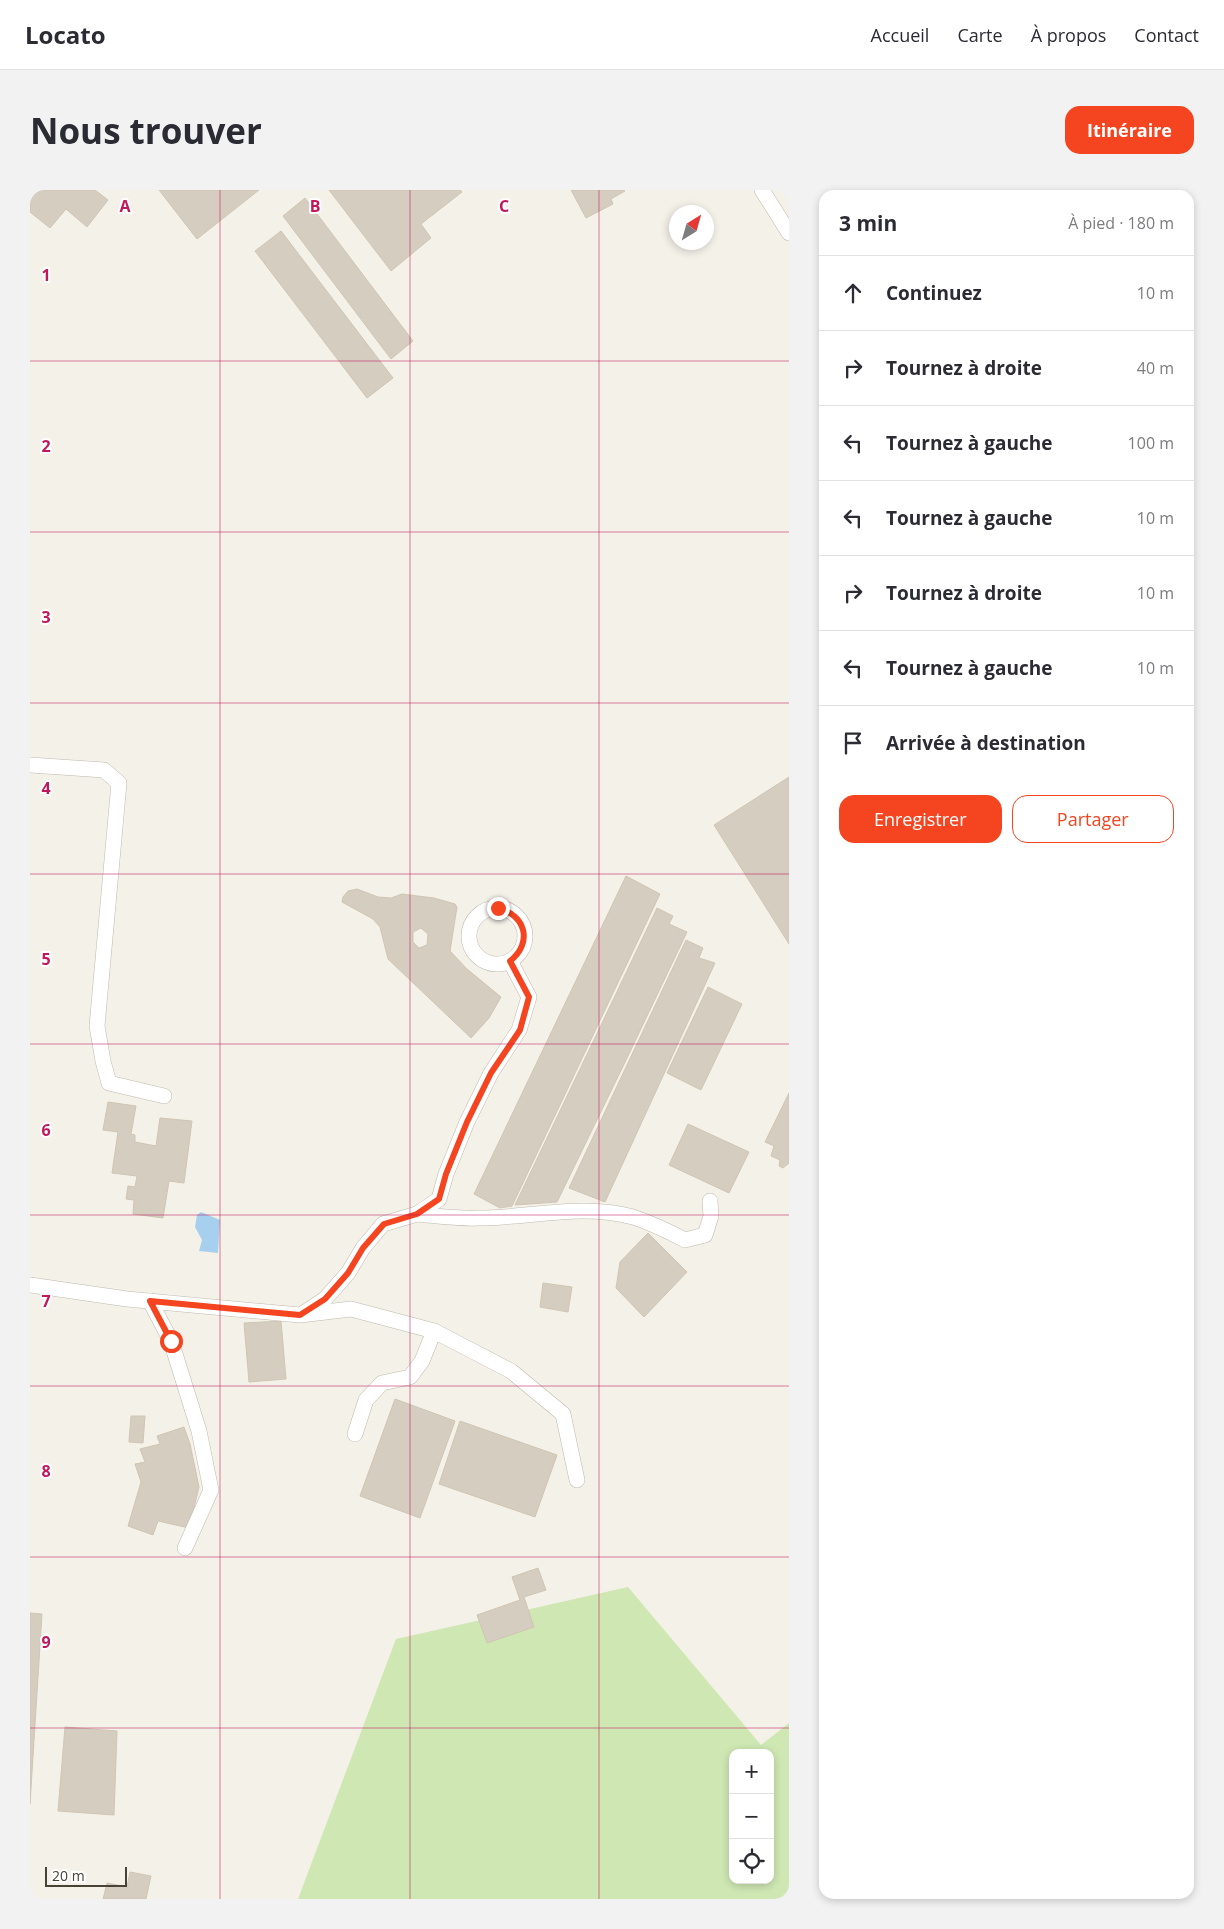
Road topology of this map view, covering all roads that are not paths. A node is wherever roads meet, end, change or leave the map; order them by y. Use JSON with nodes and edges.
{"nodes":[{"id":1,"x":762,"y":190,"type":"edge"},
{"id":2,"x":789,"y":233,"type":"edge"},
{"id":3,"x":30,"y":765,"type":"edge"},
{"id":4,"x":510,"y":961,"type":"dead end"},
{"id":5,"x":164,"y":1096,"type":"dead end"},
{"id":6,"x":710,"y":1201,"type":"dead end"},
{"id":7,"x":417,"y":1214,"type":"junction"},
{"id":8,"x":30,"y":1286,"type":"edge"},
{"id":9,"x":150,"y":1301,"type":"junction"},
{"id":10,"x":300,"y":1315,"type":"junction"},
{"id":11,"x":434,"y":1331,"type":"junction"},
{"id":12,"x":355,"y":1434,"type":"dead end"},
{"id":13,"x":577,"y":1480,"type":"dead end"},
{"id":14,"x":185,"y":1548,"type":"dead end"}],
"edges":[{"from":1,"to":2,"type":"lane"},
{"from":3,"to":5,"type":"lane"},
{"from":4,"to":7,"type":"lane"},
{"from":6,"to":7,"type":"lane"},
{"from":7,"to":10,"type":"lane"},
{"from":8,"to":9,"type":"lane"},
{"from":9,"to":10,"type":"lane"},
{"from":9,"to":14,"type":"lane"},
{"from":10,"to":11,"type":"lane"},
{"from":11,"to":12,"type":"lane"},
{"from":11,"to":13,"type":"lane"}]}
